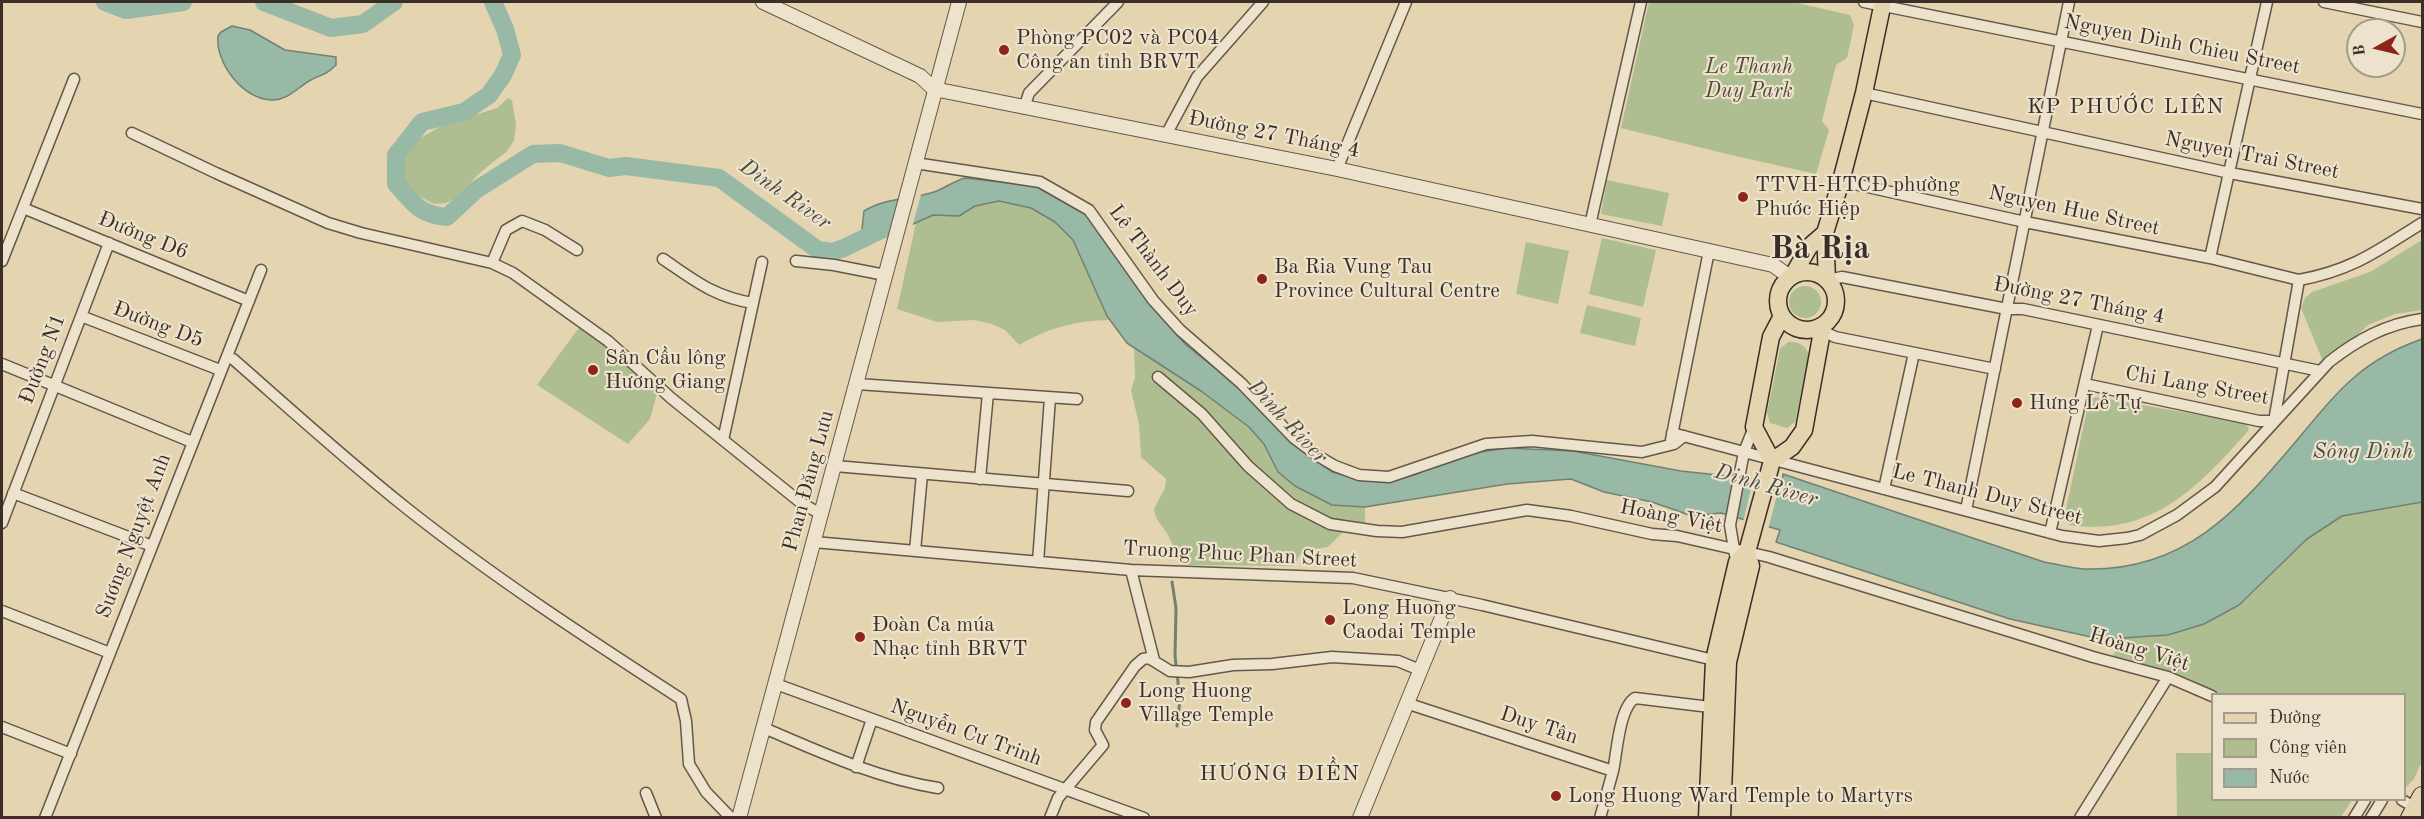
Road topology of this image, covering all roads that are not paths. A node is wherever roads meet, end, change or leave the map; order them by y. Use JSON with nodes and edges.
{"nodes":[{"id":1,"x":763,"y":2,"type":"edge"},
{"id":2,"x":959,"y":2,"type":"edge"},
{"id":3,"x":1118,"y":2,"type":"edge"},
{"id":4,"x":1263,"y":2,"type":"edge"},
{"id":5,"x":1406,"y":2,"type":"edge"},
{"id":6,"x":1641,"y":2,"type":"edge"},
{"id":7,"x":1864,"y":2,"type":"edge"},
{"id":8,"x":2069,"y":2,"type":"edge"},
{"id":9,"x":2267,"y":2,"type":"edge"},
{"id":10,"x":2324,"y":2,"type":"edge"},
{"id":11,"x":1882,"y":3,"type":"edge"},
{"id":12,"x":2422,"y":22,"type":"edge"},
{"id":13,"x":2061,"y":41,"type":"junction"},
{"id":14,"x":74,"y":79,"type":"dead end"},
{"id":15,"x":2251,"y":79,"type":"junction"},
{"id":16,"x":934,"y":89,"type":"junction"},
{"id":17,"x":1864,"y":93,"type":"junction"},
{"id":18,"x":1024,"y":108,"type":"junction"},
{"id":19,"x":2422,"y":114,"type":"edge"},
{"id":20,"x":2043,"y":132,"type":"junction"},
{"id":21,"x":132,"y":133,"type":"dead end"},
{"id":22,"x":1166,"y":135,"type":"junction"},
{"id":23,"x":916,"y":159,"type":"junction"},
{"id":24,"x":1336,"y":169,"type":"junction"},
{"id":25,"x":2230,"y":173,"type":"junction"},
{"id":26,"x":1841,"y":181,"type":"junction"},
{"id":27,"x":23,"y":208,"type":"junction"},
{"id":28,"x":2422,"y":209,"type":"edge"},
{"id":29,"x":2025,"y":222,"type":"junction"},
{"id":30,"x":2422,"y":223,"type":"edge"},
{"id":31,"x":1590,"y":225,"type":"junction"},
{"id":32,"x":1825,"y":233,"type":"junction"},
{"id":33,"x":109,"y":243,"type":"junction"},
{"id":34,"x":577,"y":250,"type":"dead end"},
{"id":35,"x":1709,"y":252,"type":"junction"},
{"id":36,"x":3,"y":254,"type":"edge"},
{"id":37,"x":2210,"y":258,"type":"junction"},
{"id":38,"x":663,"y":259,"type":"dead end"},
{"id":39,"x":796,"y":261,"type":"dead end"},
{"id":40,"x":762,"y":262,"type":"dead end"},
{"id":41,"x":492,"y":263,"type":"junction"},
{"id":42,"x":261,"y":270,"type":"dead end"},
{"id":43,"x":886,"y":274,"type":"junction"},
{"id":44,"x":1791,"y":276,"type":"junction"},
{"id":45,"x":2299,"y":280,"type":"junction"},
{"id":46,"x":1830,"y":281,"type":"junction"},
{"id":47,"x":249,"y":301,"type":"junction"},
{"id":48,"x":753,"y":303,"type":"junction"},
{"id":49,"x":2007,"y":309,"type":"junction"},
{"id":50,"x":81,"y":316,"type":"junction"},
{"id":51,"x":1782,"y":316,"type":"junction"},
{"id":52,"x":2422,"y":319,"type":"edge"},
{"id":53,"x":2098,"y":325,"type":"junction"},
{"id":54,"x":1823,"y":326,"type":"junction"},
{"id":55,"x":1914,"y":353,"type":"junction"},
{"id":56,"x":233,"y":359,"type":"dead end"},
{"id":57,"x":2283,"y":363,"type":"junction"},
{"id":58,"x":2,"y":364,"type":"edge"},
{"id":59,"x":1995,"y":369,"type":"junction"},
{"id":60,"x":220,"y":370,"type":"junction"},
{"id":61,"x":2320,"y":371,"type":"junction"},
{"id":62,"x":1158,"y":377,"type":"dead end"},
{"id":63,"x":857,"y":384,"type":"junction"},
{"id":64,"x":2085,"y":384,"type":"junction"},
{"id":65,"x":54,"y":386,"type":"junction"},
{"id":66,"x":988,"y":393,"type":"junction"},
{"id":67,"x":1050,"y":398,"type":"junction"},
{"id":68,"x":1077,"y":399,"type":"dead end"},
{"id":69,"x":2274,"y":421,"type":"junction"},
{"id":70,"x":1754,"y":427,"type":"junction"},
{"id":71,"x":1678,"y":435,"type":"junction"},
{"id":72,"x":723,"y":440,"type":"junction"},
{"id":73,"x":192,"y":442,"type":"junction"},
{"id":74,"x":1743,"y":457,"type":"junction"},
{"id":75,"x":835,"y":466,"type":"junction"},
{"id":76,"x":1771,"y":466,"type":"junction"},
{"id":77,"x":922,"y":474,"type":"junction"},
{"id":78,"x":980,"y":479,"type":"junction"},
{"id":79,"x":1043,"y":482,"type":"junction"},
{"id":80,"x":1884,"y":489,"type":"junction"},
{"id":81,"x":1128,"y":491,"type":"dead end"},
{"id":82,"x":13,"y":493,"type":"junction"},
{"id":83,"x":1966,"y":510,"type":"junction"},
{"id":84,"x":822,"y":515,"type":"junction"},
{"id":85,"x":2,"y":523,"type":"edge"},
{"id":86,"x":2050,"y":533,"type":"junction"},
{"id":87,"x":814,"y":542,"type":"junction"},
{"id":88,"x":152,"y":546,"type":"junction"},
{"id":89,"x":915,"y":551,"type":"junction"},
{"id":90,"x":1739,"y":555,"type":"junction"},
{"id":91,"x":1038,"y":562,"type":"junction"},
{"id":92,"x":1131,"y":570,"type":"junction"},
{"id":93,"x":1450,"y":598,"type":"junction"},
{"id":94,"x":2,"y":611,"type":"edge"},
{"id":95,"x":110,"y":653,"type":"junction"},
{"id":96,"x":1154,"y":660,"type":"junction"},
{"id":97,"x":1721,"y":661,"type":"junction"},
{"id":98,"x":1420,"y":670,"type":"junction"},
{"id":99,"x":2169,"y":677,"type":"junction"},
{"id":100,"x":776,"y":684,"type":"junction"},
{"id":101,"x":2211,"y":696,"type":"edge"},
{"id":102,"x":1406,"y":703,"type":"junction"},
{"id":103,"x":1710,"y":707,"type":"junction"},
{"id":104,"x":872,"y":719,"type":"junction"},
{"id":105,"x":2,"y":727,"type":"edge"},
{"id":106,"x":764,"y":728,"type":"junction"},
{"id":107,"x":70,"y":754,"type":"junction"},
{"id":108,"x":856,"y":767,"type":"junction"},
{"id":109,"x":1613,"y":771,"type":"junction"},
{"id":110,"x":938,"y":788,"type":"dead end"},
{"id":111,"x":1065,"y":789,"type":"junction"},
{"id":112,"x":646,"y":793,"type":"dead end"},
{"id":113,"x":2364,"y":801,"type":"edge"},
{"id":114,"x":2381,"y":801,"type":"edge"},
{"id":115,"x":2080,"y":817,"type":"edge"},
{"id":116,"x":45,"y":818,"type":"edge"},
{"id":117,"x":656,"y":818,"type":"edge"},
{"id":118,"x":731,"y":818,"type":"edge"},
{"id":119,"x":739,"y":818,"type":"edge"},
{"id":120,"x":1050,"y":818,"type":"edge"},
{"id":121,"x":1144,"y":818,"type":"edge"},
{"id":122,"x":1360,"y":818,"type":"edge"},
{"id":123,"x":1600,"y":818,"type":"edge"},
{"id":124,"x":1707,"y":818,"type":"edge"},
{"id":125,"x":1722,"y":818,"type":"edge"},
{"id":126,"x":2354,"y":818,"type":"edge"},
{"id":127,"x":2371,"y":818,"type":"edge"}],
"edges":[{"from":1,"to":16,"type":"street","name":"Đường 27 Tháng 4"},
{"from":2,"to":16,"type":"street","name":"Phan Đăng Lưu"},
{"from":3,"to":18,"type":"street"},
{"from":4,"to":22,"type":"street"},
{"from":5,"to":24,"type":"street"},
{"from":6,"to":31,"type":"street"},
{"from":7,"to":11,"type":"street","name":"Nguyen Dinh Chieu Street"},
{"from":8,"to":13,"type":"street"},
{"from":9,"to":15,"type":"street"},
{"from":10,"to":12,"type":"street"},
{"from":11,"to":13,"type":"street","name":"Nguyen Dinh Chieu Street"},
{"from":11,"to":17,"type":"main road"},
{"from":13,"to":15,"type":"street","name":"Nguyen Dinh Chieu Street"},
{"from":13,"to":20,"type":"street"},
{"from":14,"to":27,"type":"street"},
{"from":15,"to":19,"type":"street","name":"Nguyen Dinh Chieu Street"},
{"from":15,"to":25,"type":"street"},
{"from":16,"to":18,"type":"street","name":"Đường 27 Tháng 4"},
{"from":16,"to":23,"type":"street","name":"Phan Đăng Lưu"},
{"from":17,"to":20,"type":"street","name":"Nguyen Trai Street"},
{"from":17,"to":26,"type":"main road"},
{"from":18,"to":22,"type":"street","name":"Đường 27 Tháng 4"},
{"from":20,"to":25,"type":"street","name":"Nguyen Trai Street"},
{"from":20,"to":29,"type":"street"},
{"from":21,"to":41,"type":"street"},
{"from":22,"to":24,"type":"street","name":"Đường 27 Tháng 4"},
{"from":23,"to":43,"type":"street","name":"Phan Đăng Lưu"},
{"from":23,"to":71,"type":"street","name":"Lê Thành Duy"},
{"from":24,"to":31,"type":"street","name":"Đường 27 Tháng 4"},
{"from":25,"to":28,"type":"street","name":"Nguyen Trai Street"},
{"from":25,"to":37,"type":"street"},
{"from":26,"to":29,"type":"street","name":"Nguyen Hue Street"},
{"from":26,"to":32,"type":"main road"},
{"from":27,"to":33,"type":"street","name":"Đường D6"},
{"from":27,"to":36,"type":"street"},
{"from":29,"to":37,"type":"street","name":"Nguyen Hue Street"},
{"from":29,"to":49,"type":"street"},
{"from":30,"to":45,"type":"street"},
{"from":31,"to":35,"type":"street","name":"Đường 27 Tháng 4"},
{"from":32,"to":44,"type":"main road"},
{"from":32,"to":46,"type":"main road"},
{"from":33,"to":47,"type":"street","name":"Đường D6"},
{"from":33,"to":50,"type":"street","name":"Đường N1"},
{"from":34,"to":41,"type":"street"},
{"from":35,"to":44,"type":"street","name":"Đường 27 Tháng 4"},
{"from":35,"to":71,"type":"street"},
{"from":37,"to":45,"type":"street","name":"Nguyen Hue Street"},
{"from":38,"to":48,"type":"street"},
{"from":39,"to":43,"type":"street"},
{"from":40,"to":48,"type":"street"},
{"from":41,"to":72,"type":"street"},
{"from":42,"to":47,"type":"street","name":"Sương Nguyệt Anh"},
{"from":43,"to":63,"type":"street","name":"Phan Đăng Lưu"},
{"from":44,"to":46,"type":"main road"},
{"from":44,"to":51,"type":"main road"},
{"from":45,"to":57,"type":"street","name":"Chi Lang Street"},
{"from":46,"to":49,"type":"street","name":"Đường 27 Tháng 4"},
{"from":46,"to":54,"type":"main road"},
{"from":47,"to":60,"type":"street","name":"Sương Nguyệt Anh"},
{"from":48,"to":72,"type":"street"},
{"from":49,"to":53,"type":"street","name":"Đường 27 Tháng 4"},
{"from":49,"to":59,"type":"street"},
{"from":50,"to":60,"type":"street","name":"Đường D5"},
{"from":50,"to":65,"type":"street","name":"Đường N1"},
{"from":51,"to":54,"type":"main road"},
{"from":51,"to":70,"type":"main road"},
{"from":52,"to":61,"type":"street","name":"Le Thanh Duy Street"},
{"from":53,"to":57,"type":"street","name":"Đường 27 Tháng 4"},
{"from":53,"to":64,"type":"street"},
{"from":54,"to":55,"type":"street"},
{"from":54,"to":76,"type":"main road"},
{"from":55,"to":59,"type":"street"},
{"from":55,"to":80,"type":"street"},
{"from":56,"to":118,"type":"street"},
{"from":57,"to":61,"type":"street","name":"Đường 27 Tháng 4"},
{"from":57,"to":69,"type":"street","name":"Chi Lang Street"},
{"from":58,"to":65,"type":"street"},
{"from":59,"to":83,"type":"street"},
{"from":60,"to":73,"type":"street","name":"Sương Nguyệt Anh"},
{"from":61,"to":69,"type":"street","name":"Le Thanh Duy Street"},
{"from":62,"to":90,"type":"street","name":"Hoàng Việt"},
{"from":63,"to":66,"type":"street"},
{"from":63,"to":75,"type":"street","name":"Phan Đăng Lưu"},
{"from":64,"to":69,"type":"street","name":"Chi Lang Street"},
{"from":64,"to":86,"type":"street"},
{"from":65,"to":73,"type":"street"},
{"from":65,"to":82,"type":"street","name":"Đường N1"},
{"from":66,"to":67,"type":"street"},
{"from":66,"to":78,"type":"street"},
{"from":67,"to":68,"type":"street"},
{"from":67,"to":79,"type":"street"},
{"from":69,"to":86,"type":"street","name":"Le Thanh Duy Street"},
{"from":70,"to":74,"type":"street"},
{"from":70,"to":76,"type":"main road"},
{"from":71,"to":74,"type":"street","name":"Le Thanh Duy Street"},
{"from":72,"to":84,"type":"street"},
{"from":73,"to":88,"type":"street","name":"Sương Nguyệt Anh"},
{"from":74,"to":76,"type":"street","name":"Le Thanh Duy Street"},
{"from":74,"to":90,"type":"street"},
{"from":75,"to":77,"type":"street"},
{"from":75,"to":84,"type":"street","name":"Phan Đăng Lưu"},
{"from":76,"to":80,"type":"street","name":"Le Thanh Duy Street"},
{"from":76,"to":90,"type":"main road"},
{"from":77,"to":78,"type":"street"},
{"from":77,"to":89,"type":"street"},
{"from":78,"to":79,"type":"street"},
{"from":79,"to":81,"type":"street"},
{"from":79,"to":91,"type":"street"},
{"from":80,"to":83,"type":"street","name":"Le Thanh Duy Street"},
{"from":82,"to":85,"type":"street","name":"Đường N1"},
{"from":82,"to":88,"type":"street"},
{"from":83,"to":86,"type":"street","name":"Le Thanh Duy Street"},
{"from":84,"to":87,"type":"street","name":"Phan Đăng Lưu"},
{"from":87,"to":89,"type":"street","name":"Truong Phuc Phan Street"},
{"from":87,"to":100,"type":"street","name":"Phan Đăng Lưu"},
{"from":88,"to":95,"type":"street","name":"Sương Nguyệt Anh"},
{"from":89,"to":91,"type":"street","name":"Truong Phuc Phan Street"},
{"from":90,"to":97,"type":"main road"},
{"from":90,"to":99,"type":"street","name":"Hoàng Việt"},
{"from":91,"to":92,"type":"street","name":"Truong Phuc Phan Street"},
{"from":92,"to":93,"type":"street","name":"Truong Phuc Phan Street"},
{"from":92,"to":96,"type":"street"},
{"from":93,"to":97,"type":"street","name":"Truong Phuc Phan Street"},
{"from":93,"to":98,"type":"street"},
{"from":94,"to":95,"type":"street"},
{"from":95,"to":107,"type":"street","name":"Sương Nguyệt Anh"},
{"from":96,"to":98,"type":"street"},
{"from":96,"to":111,"type":"street"},
{"from":97,"to":103,"type":"main road"},
{"from":97,"to":125,"type":"main road"},
{"from":98,"to":102,"type":"street"},
{"from":99,"to":101,"type":"street","name":"Hoàng Việt"},
{"from":99,"to":115,"type":"street"},
{"from":100,"to":104,"type":"street","name":"Nguyễn Cư Trinh"},
{"from":100,"to":106,"type":"street","name":"Phan Đăng Lưu"},
{"from":102,"to":109,"type":"street","name":"Duy Tân"},
{"from":102,"to":122,"type":"street"},
{"from":103,"to":109,"type":"street"},
{"from":103,"to":124,"type":"main road"},
{"from":104,"to":108,"type":"street"},
{"from":104,"to":111,"type":"street","name":"Nguyễn Cư Trinh"},
{"from":105,"to":107,"type":"street"},
{"from":106,"to":108,"type":"street"},
{"from":106,"to":119,"type":"street","name":"Phan Đăng Lưu"},
{"from":107,"to":116,"type":"street","name":"Sương Nguyệt Anh"},
{"from":108,"to":110,"type":"street"},
{"from":109,"to":123,"type":"street"},
{"from":111,"to":120,"type":"street"},
{"from":111,"to":121,"type":"street","name":"Nguyễn Cư Trinh"},
{"from":112,"to":117,"type":"street"},
{"from":113,"to":126,"type":"street"},
{"from":114,"to":127,"type":"street"}]}
